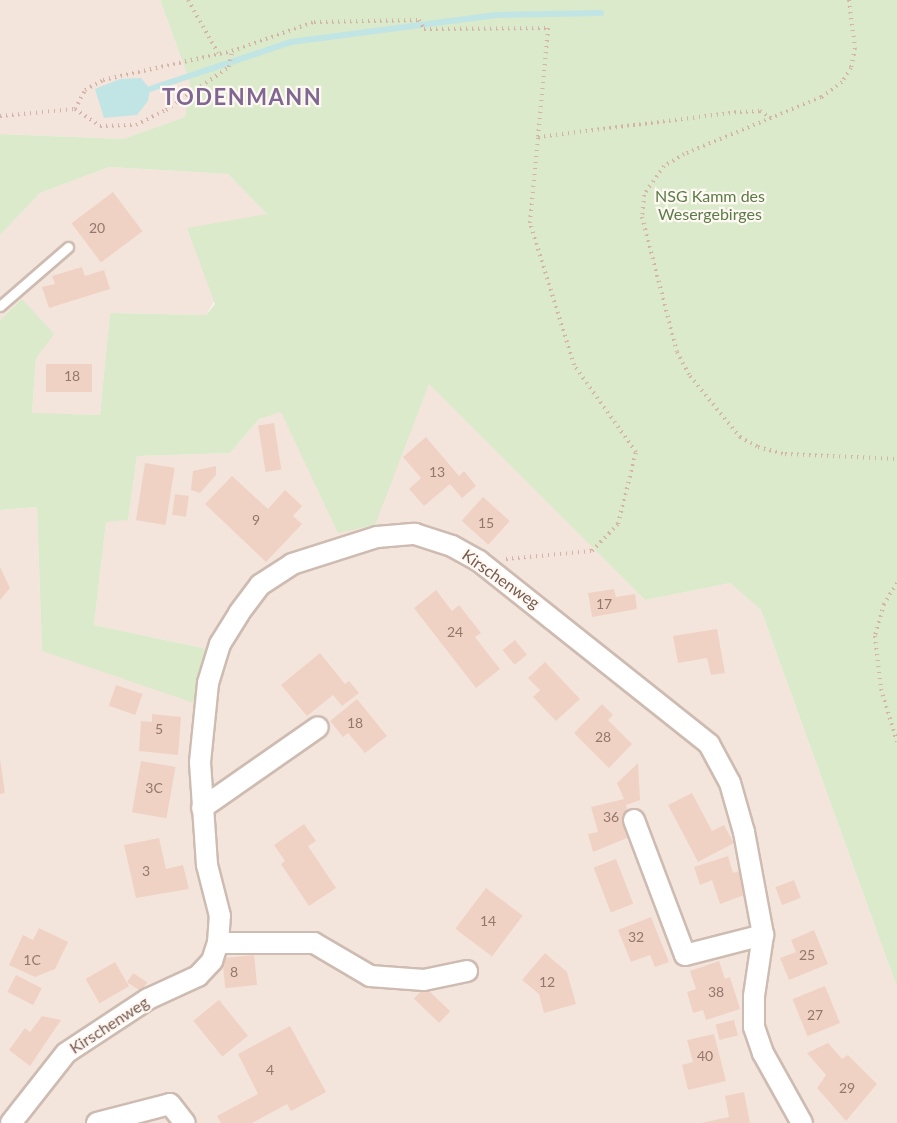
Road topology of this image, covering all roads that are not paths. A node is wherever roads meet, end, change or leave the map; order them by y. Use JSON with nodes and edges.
{"nodes":[{"id":1,"x":68,"y":247,"type":"dead end"},
{"id":2,"x":0,"y":306,"type":"edge"},
{"id":3,"x":318,"y":727,"type":"dead end"},
{"id":4,"x":201,"y":808,"type":"junction"},
{"id":5,"x":634,"y":820,"type":"dead end"},
{"id":6,"x":763,"y":935,"type":"junction"},
{"id":7,"x":218,"y":943,"type":"junction"},
{"id":8,"x":466,"y":971,"type":"dead end"},
{"id":9,"x":11,"y":1123,"type":"edge"},
{"id":10,"x":97,"y":1123,"type":"edge"},
{"id":11,"x":185,"y":1123,"type":"edge"},
{"id":12,"x":802,"y":1123,"type":"edge"}],
"edges":[{"from":1,"to":2,"type":"lane"},
{"from":3,"to":4,"type":"street"},
{"from":4,"to":6,"type":"street","name":"Kirschenweg"},
{"from":4,"to":7,"type":"street","name":"Kirschenweg"},
{"from":5,"to":6,"type":"street"},
{"from":6,"to":12,"type":"street","name":"Kirschenweg"},
{"from":7,"to":8,"type":"street"},
{"from":7,"to":9,"type":"street","name":"Kirschenweg"},
{"from":10,"to":11,"type":"street"}]}
